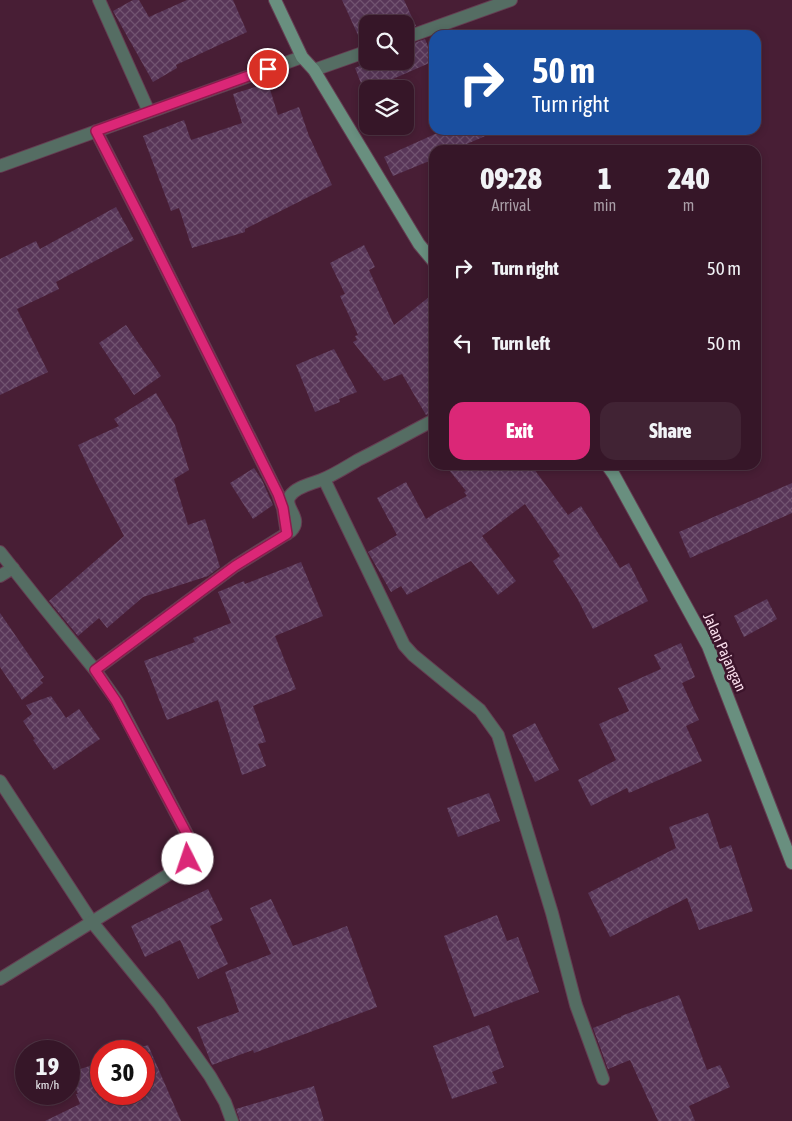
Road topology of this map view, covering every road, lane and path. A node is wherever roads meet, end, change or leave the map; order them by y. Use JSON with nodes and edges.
{"nodes":[{"id":1,"x":99,"y":0,"type":"edge"},
{"id":2,"x":275,"y":0,"type":"edge"},
{"id":3,"x":511,"y":0,"type":"edge"},
{"id":4,"x":414,"y":35,"type":"edge"},
{"id":5,"x":359,"y":54,"type":"edge"},
{"id":6,"x":302,"y":57,"type":"junction"},
{"id":7,"x":314,"y":70,"type":"junction"},
{"id":8,"x":149,"y":112,"type":"junction"},
{"id":9,"x":96,"y":131,"type":"junction"},
{"id":10,"x":0,"y":166,"type":"edge"},
{"id":11,"x":429,"y":256,"type":"edge"},
{"id":12,"x":429,"y":423,"type":"edge"},
{"id":13,"x":610,"y":470,"type":"edge"},
{"id":14,"x":324,"y":479,"type":"junction"},
{"id":15,"x":287,"y":534,"type":"junction"},
{"id":16,"x":0,"y":552,"type":"edge"},
{"id":17,"x":13,"y":568,"type":"junction"},
{"id":18,"x":0,"y":576,"type":"edge"},
{"id":19,"x":95,"y":670,"type":"junction"},
{"id":20,"x":0,"y":781,"type":"edge"},
{"id":21,"x":792,"y":863,"type":"edge"},
{"id":22,"x":92,"y":922,"type":"junction"},
{"id":23,"x":0,"y":979,"type":"edge"},
{"id":24,"x":603,"y":1079,"type":"dead end"},
{"id":25,"x":232,"y":1121,"type":"edge"}],
"edges":[{"from":1,"to":8,"type":"street"},
{"from":2,"to":6,"type":"main road"},
{"from":3,"to":4,"type":"street"},
{"from":5,"to":7,"type":"street"},
{"from":6,"to":7,"type":"main road"},
{"from":6,"to":8,"type":"street"},
{"from":7,"to":11,"type":"main road"},
{"from":8,"to":9,"type":"street"},
{"from":9,"to":10,"type":"street"},
{"from":9,"to":15,"type":"street"},
{"from":12,"to":14,"type":"street"},
{"from":13,"to":21,"type":"main road","name":"Jalan Pajangan"},
{"from":14,"to":15,"type":"street"},
{"from":14,"to":24,"type":"street"},
{"from":15,"to":19,"type":"street"},
{"from":16,"to":17,"type":"street"},
{"from":17,"to":18,"type":"street"},
{"from":17,"to":19,"type":"street"},
{"from":19,"to":22,"type":"street"},
{"from":20,"to":22,"type":"street"},
{"from":22,"to":23,"type":"street"},
{"from":22,"to":25,"type":"street"}]}
